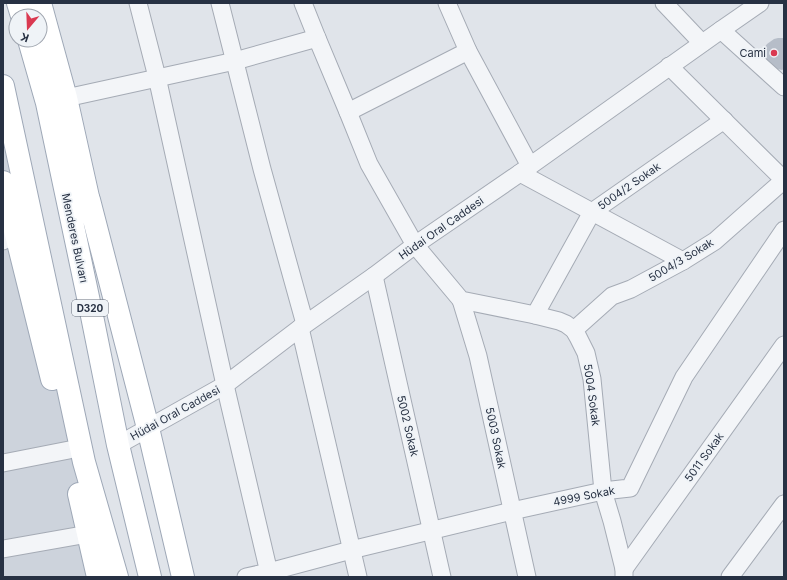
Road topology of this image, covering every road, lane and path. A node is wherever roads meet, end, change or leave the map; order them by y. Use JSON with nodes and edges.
{"nodes":[{"id":1,"x":40,"y":3,"type":"edge"},
{"id":2,"x":138,"y":3,"type":"edge"},
{"id":3,"x":220,"y":3,"type":"edge"},
{"id":4,"x":303,"y":3,"type":"edge"},
{"id":5,"x":447,"y":3,"type":"edge"},
{"id":6,"x":664,"y":3,"type":"edge"},
{"id":7,"x":760,"y":3,"type":"edge"},
{"id":8,"x":720,"y":30,"type":"junction"},
{"id":9,"x":317,"y":38,"type":"junction"},
{"id":10,"x":702,"y":43,"type":"junction"},
{"id":11,"x":31,"y":48,"type":"edge"},
{"id":12,"x":468,"y":51,"type":"junction"},
{"id":13,"x":235,"y":61,"type":"junction"},
{"id":14,"x":669,"y":66,"type":"junction"},
{"id":15,"x":157,"y":78,"type":"junction"},
{"id":16,"x":3,"y":86,"type":"edge"},
{"id":17,"x":784,"y":87,"type":"edge"},
{"id":18,"x":66,"y":98,"type":"junction"},
{"id":19,"x":348,"y":112,"type":"junction"},
{"id":20,"x":724,"y":120,"type":"junction"},
{"id":21,"x":525,"y":170,"type":"junction"},
{"id":22,"x":784,"y":180,"type":"edge"},
{"id":23,"x":3,"y":182,"type":"edge"},
{"id":24,"x":89,"y":200,"type":"junction"},
{"id":25,"x":592,"y":212,"type":"junction"},
{"id":26,"x":784,"y":230,"type":"edge"},
{"id":27,"x":9,"y":237,"type":"edge"},
{"id":28,"x":415,"y":245,"type":"junction"},
{"id":29,"x":683,"y":261,"type":"junction"},
{"id":30,"x":374,"y":276,"type":"junction"},
{"id":31,"x":461,"y":300,"type":"junction"},
{"id":32,"x":535,"y":314,"type":"junction"},
{"id":33,"x":92,"y":316,"type":"junction"},
{"id":34,"x":302,"y":326,"type":"junction"},
{"id":35,"x":574,"y":330,"type":"junction"},
{"id":36,"x":784,"y":345,"type":"edge"},
{"id":37,"x":225,"y":385,"type":"junction"},
{"id":38,"x":148,"y":428,"type":"junction"},
{"id":39,"x":118,"y":445,"type":"junction"},
{"id":40,"x":69,"y":450,"type":"junction"},
{"id":41,"x":3,"y":463,"type":"edge"},
{"id":42,"x":603,"y":491,"type":"junction"},
{"id":43,"x":784,"y":504,"type":"edge"},
{"id":44,"x":512,"y":511,"type":"junction"},
{"id":45,"x":431,"y":531,"type":"junction"},
{"id":46,"x":88,"y":534,"type":"junction"},
{"id":47,"x":3,"y":549,"type":"edge"},
{"id":48,"x":352,"y":550,"type":"junction"},
{"id":49,"x":624,"y":573,"type":"edge"},
{"id":50,"x":270,"y":575,"type":"edge"},
{"id":51,"x":98,"y":577,"type":"edge"},
{"id":52,"x":116,"y":577,"type":"edge"},
{"id":53,"x":150,"y":577,"type":"edge"},
{"id":54,"x":183,"y":577,"type":"edge"},
{"id":55,"x":246,"y":577,"type":"edge"},
{"id":56,"x":358,"y":577,"type":"edge"},
{"id":57,"x":442,"y":577,"type":"edge"},
{"id":58,"x":527,"y":577,"type":"edge"},
{"id":59,"x":730,"y":577,"type":"edge"}],
"edges":[{"from":1,"to":18,"type":"main road"},
{"from":2,"to":15,"type":"street"},
{"from":3,"to":13,"type":"street"},
{"from":4,"to":9,"type":"street"},
{"from":5,"to":12,"type":"street"},
{"from":6,"to":10,"type":"street"},
{"from":7,"to":8,"type":"street","name":"Hüdai Oral Caddesi"},
{"from":8,"to":10,"type":"street","name":"Hüdai Oral Caddesi"},
{"from":8,"to":17,"type":"street"},
{"from":9,"to":13,"type":"street"},
{"from":9,"to":19,"type":"street"},
{"from":10,"to":14,"type":"street","name":"Hüdai Oral Caddesi"},
{"from":11,"to":33,"type":"main road","name":"Menderes Bulvarı","number":"D320"},
{"from":12,"to":19,"type":"street"},
{"from":12,"to":21,"type":"street"},
{"from":13,"to":15,"type":"street"},
{"from":13,"to":34,"type":"street"},
{"from":14,"to":20,"type":"street"},
{"from":14,"to":21,"type":"street","name":"Hüdai Oral Caddesi"},
{"from":15,"to":18,"type":"street"},
{"from":15,"to":37,"type":"street"},
{"from":16,"to":52,"type":"main road"},
{"from":18,"to":24,"type":"main road"},
{"from":19,"to":28,"type":"street"},
{"from":20,"to":22,"type":"street"},
{"from":20,"to":25,"type":"street","name":"5004/2 Sokak"},
{"from":21,"to":25,"type":"street"},
{"from":21,"to":28,"type":"street","name":"Hüdai Oral Caddesi"},
{"from":22,"to":29,"type":"street","name":"5004/3 Sokak"},
{"from":23,"to":27,"type":"main road"},
{"from":24,"to":33,"type":"main road"},
{"from":24,"to":38,"type":"main road"},
{"from":25,"to":29,"type":"street"},
{"from":25,"to":32,"type":"street","name":"5004/2 Sokak"},
{"from":26,"to":42,"type":"street","name":"4999 Sokak"},
{"from":27,"to":40,"type":"main road"},
{"from":28,"to":30,"type":"street","name":"Hüdai Oral Caddesi"},
{"from":28,"to":31,"type":"street"},
{"from":29,"to":35,"type":"street","name":"5004/3 Sokak"},
{"from":30,"to":34,"type":"street","name":"Hüdai Oral Caddesi"},
{"from":30,"to":45,"type":"street","name":"5002 Sokak"},
{"from":31,"to":32,"type":"street"},
{"from":31,"to":44,"type":"street","name":"5003 Sokak"},
{"from":32,"to":35,"type":"street"},
{"from":33,"to":39,"type":"main road","name":"Menderes Bulvarı","number":"D320"},
{"from":34,"to":37,"type":"street","name":"Hüdai Oral Caddesi"},
{"from":34,"to":48,"type":"street"},
{"from":35,"to":42,"type":"street","name":"5004 Sokak"},
{"from":36,"to":49,"type":"street","name":"5011 Sokak"},
{"from":37,"to":38,"type":"street","name":"Hüdai Oral Caddesi"},
{"from":37,"to":50,"type":"street"},
{"from":38,"to":39,"type":"street","name":"Hüdai Oral Caddesi"},
{"from":38,"to":54,"type":"main road"},
{"from":39,"to":53,"type":"main road","name":"Menderes Bulvarı","number":"D320"},
{"from":40,"to":41,"type":"street"},
{"from":40,"to":46,"type":"main road"},
{"from":42,"to":44,"type":"street","name":"4999 Sokak"},
{"from":42,"to":49,"type":"street","name":"5004 Sokak"},
{"from":43,"to":59,"type":"street"},
{"from":44,"to":45,"type":"street","name":"4999 Sokak"},
{"from":44,"to":58,"type":"street","name":"5003 Sokak"},
{"from":45,"to":48,"type":"street","name":"4999 Sokak"},
{"from":45,"to":57,"type":"street","name":"5002 Sokak"},
{"from":46,"to":47,"type":"street"},
{"from":46,"to":51,"type":"main road"},
{"from":48,"to":50,"type":"street","name":"4999 Sokak"},
{"from":48,"to":56,"type":"street"},
{"from":50,"to":55,"type":"street","name":"4999 Sokak"}]}
